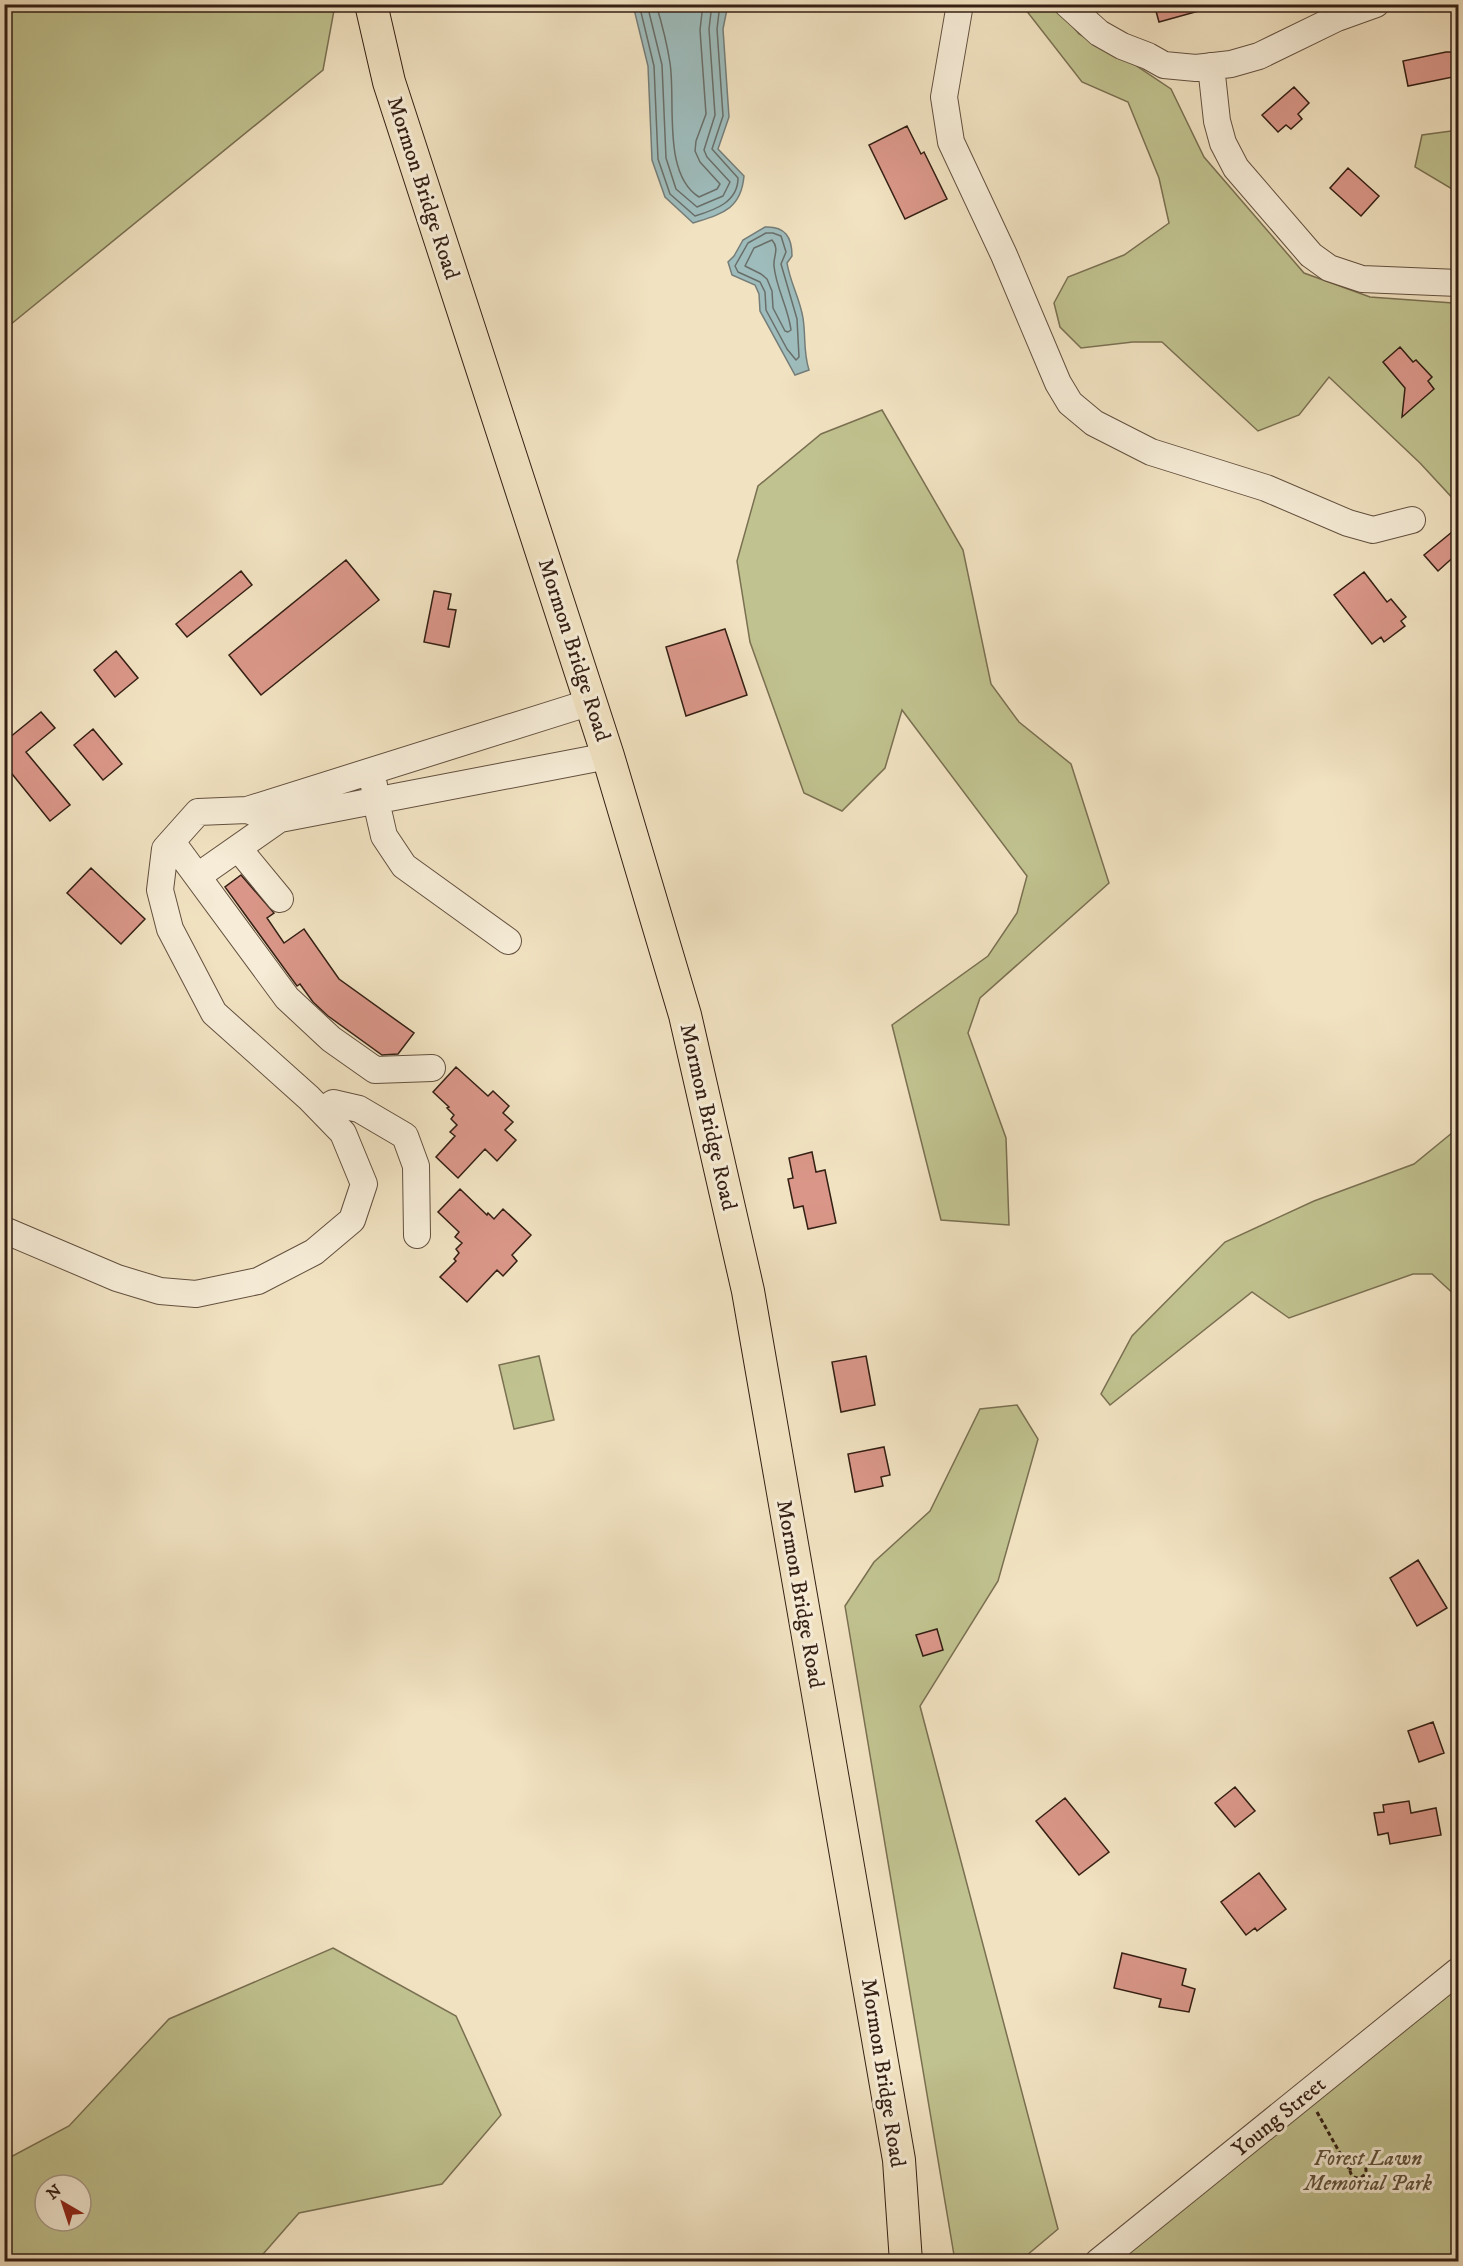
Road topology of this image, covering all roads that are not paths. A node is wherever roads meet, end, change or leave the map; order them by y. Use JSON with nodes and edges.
{"nodes":[{"id":1,"x":371,"y":4,"type":"edge"},
{"id":2,"x":960,"y":4,"type":"edge"},
{"id":3,"x":1067,"y":4,"type":"edge"},
{"id":4,"x":1376,"y":4,"type":"edge"},
{"id":5,"x":1211,"y":66,"type":"junction"},
{"id":6,"x":1458,"y":283,"type":"edge"},
{"id":7,"x":1412,"y":520,"type":"dead end"},
{"id":8,"x":591,"y":702,"type":"junction"},
{"id":9,"x":608,"y":756,"type":"junction"},
{"id":10,"x":373,"y":770,"type":"junction"},
{"id":11,"x":376,"y":801,"type":"junction"},
{"id":12,"x":246,"y":810,"type":"junction"},
{"id":13,"x":278,"y":820,"type":"junction"},
{"id":14,"x":172,"y":842,"type":"junction"},
{"id":15,"x":238,"y":848,"type":"junction"},
{"id":16,"x":198,"y":876,"type":"junction"},
{"id":17,"x":280,"y":899,"type":"dead end"},
{"id":18,"x":508,"y":941,"type":"dead end"},
{"id":19,"x":432,"y":1068,"type":"dead end"},
{"id":20,"x":322,"y":1111,"type":"junction"},
{"id":21,"x":4,"y":1230,"type":"edge"},
{"id":22,"x":417,"y":1235,"type":"dead end"},
{"id":23,"x":1458,"y":1971,"type":"edge"},
{"id":24,"x":906,"y":2262,"type":"edge"},
{"id":25,"x":1098,"y":2262,"type":"edge"}],
"edges":[{"from":1,"to":8,"type":"main road","name":"Mormon Bridge Road"},
{"from":2,"to":7,"type":"street"},
{"from":3,"to":5,"type":"street"},
{"from":4,"to":5,"type":"street"},
{"from":5,"to":6,"type":"street"},
{"from":8,"to":9,"type":"main road","name":"Mormon Bridge Road"},
{"from":8,"to":10,"type":"street"},
{"from":9,"to":11,"type":"street"},
{"from":9,"to":24,"type":"main road","name":"Mormon Bridge Road"},
{"from":10,"to":11,"type":"street"},
{"from":10,"to":12,"type":"street"},
{"from":11,"to":13,"type":"street"},
{"from":11,"to":18,"type":"street"},
{"from":12,"to":13,"type":"street"},
{"from":12,"to":14,"type":"street"},
{"from":13,"to":15,"type":"street"},
{"from":14,"to":16,"type":"street"},
{"from":14,"to":20,"type":"street"},
{"from":15,"to":16,"type":"street"},
{"from":15,"to":17,"type":"street"},
{"from":16,"to":19,"type":"street"},
{"from":20,"to":21,"type":"street"},
{"from":20,"to":22,"type":"street"},
{"from":23,"to":25,"type":"street","name":"Young Street"}]}
